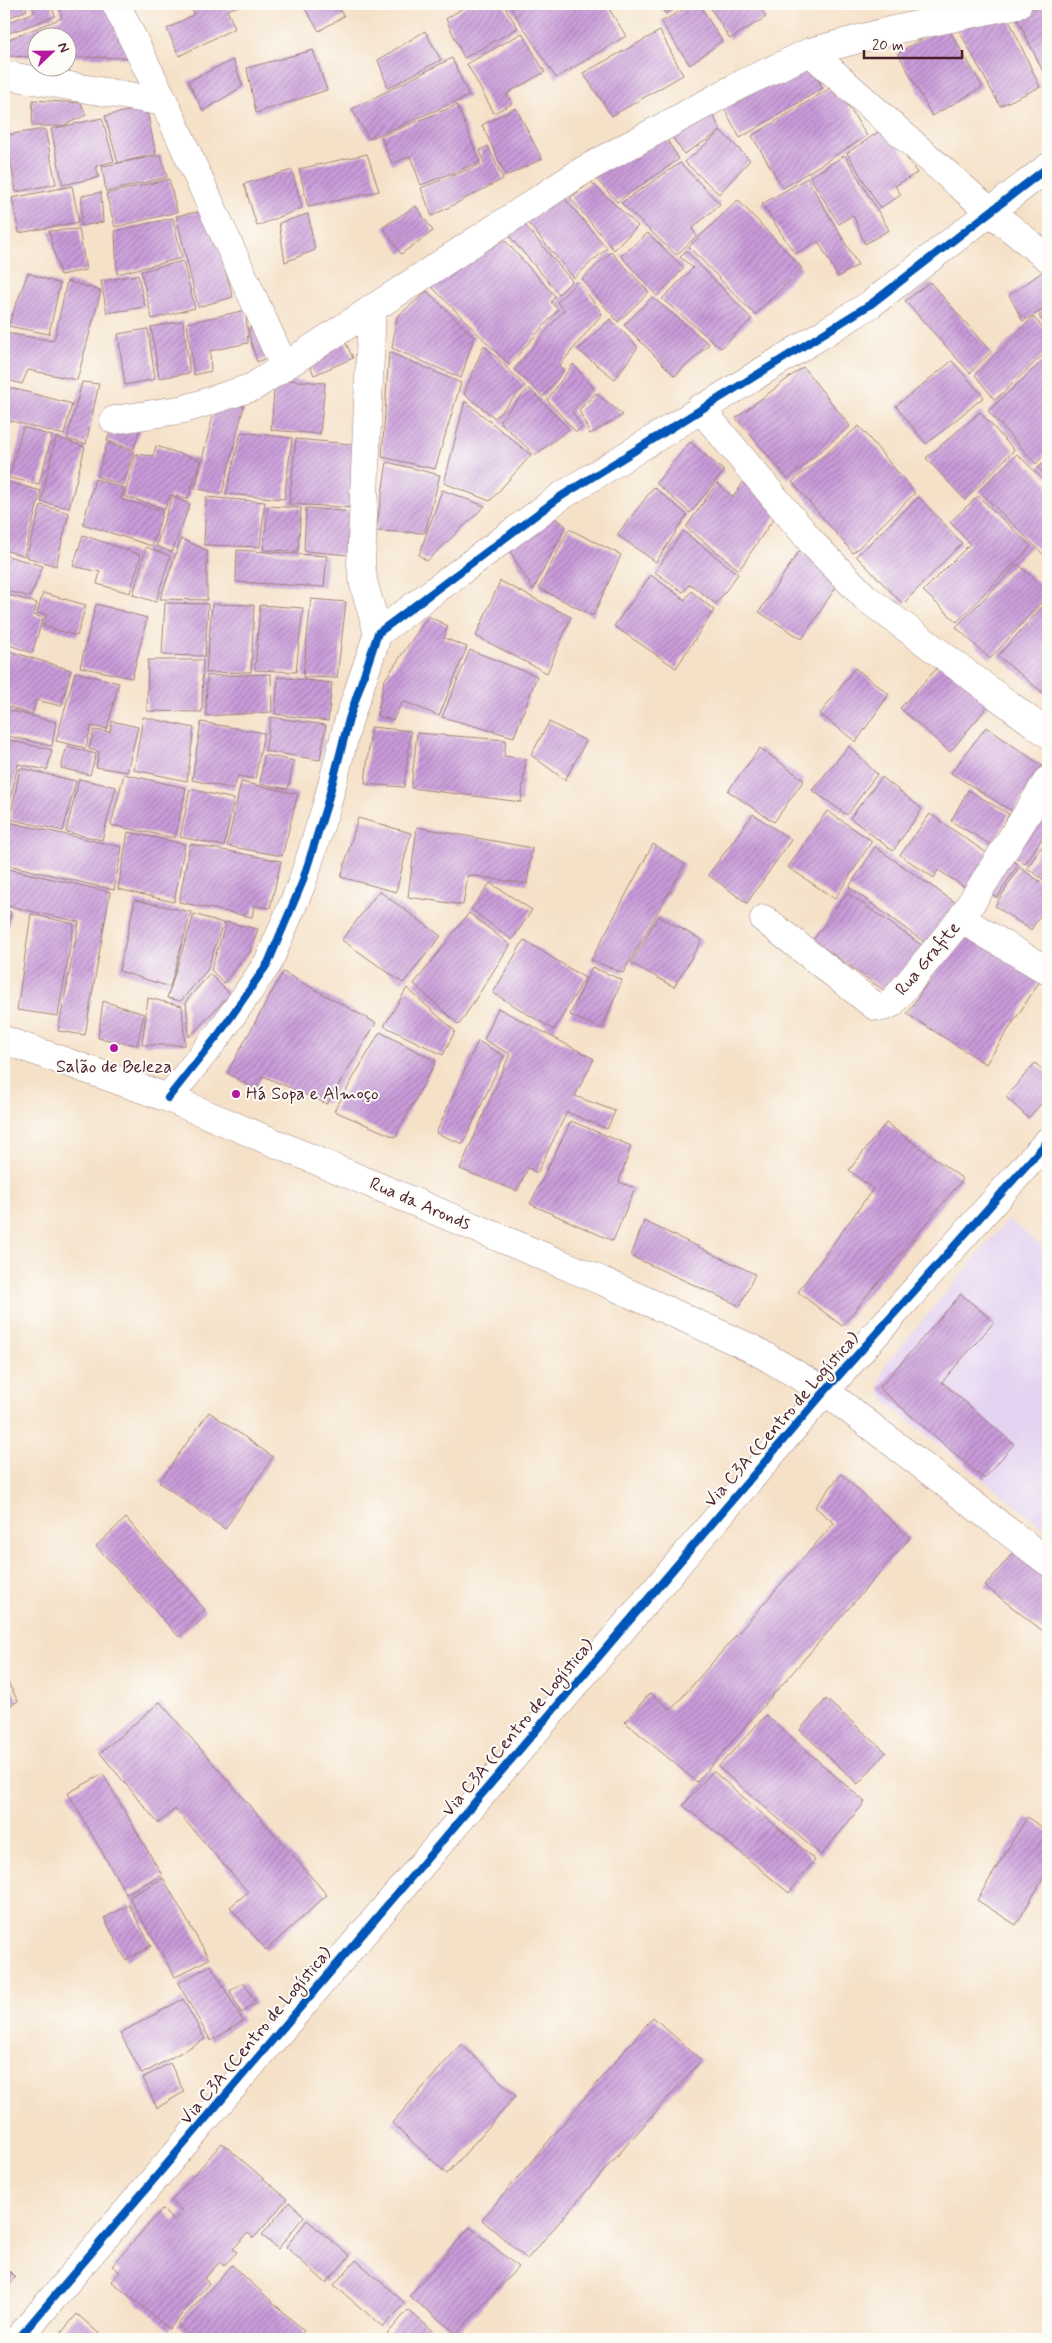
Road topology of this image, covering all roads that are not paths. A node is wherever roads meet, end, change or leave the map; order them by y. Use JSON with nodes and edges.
{"nodes":[{"id":1,"x":116,"y":4,"type":"edge"},
{"id":2,"x":1018,"y":4,"type":"edge"},
{"id":3,"x":810,"y":52,"type":"junction"},
{"id":4,"x":4,"y":75,"type":"edge"},
{"id":5,"x":164,"y":102,"type":"junction"},
{"id":6,"x":1048,"y":167,"type":"edge"},
{"id":7,"x":990,"y":213,"type":"junction"},
{"id":8,"x":1048,"y":258,"type":"edge"},
{"id":9,"x":372,"y":308,"type":"junction"},
{"id":10,"x":284,"y":366,"type":"junction"},
{"id":11,"x":700,"y":408,"type":"junction"},
{"id":12,"x":114,"y":420,"type":"dead end"},
{"id":13,"x":378,"y":634,"type":"junction"},
{"id":14,"x":1048,"y":734,"type":"edge"},
{"id":15,"x":1048,"y":780,"type":"edge"},
{"id":16,"x":764,"y":919,"type":"dead end"},
{"id":17,"x":961,"y":920,"type":"junction"},
{"id":18,"x":1048,"y":971,"type":"edge"},
{"id":19,"x":4,"y":1040,"type":"edge"},
{"id":20,"x":168,"y":1098,"type":"junction"},
{"id":21,"x":1048,"y":1141,"type":"edge"},
{"id":22,"x":825,"y":1391,"type":"junction"},
{"id":23,"x":1048,"y":1562,"type":"edge"},
{"id":24,"x":18,"y":2339,"type":"edge"}],
"edges":[{"from":1,"to":5,"type":"street"},
{"from":2,"to":3,"type":"street"},
{"from":3,"to":7,"type":"street"},
{"from":3,"to":9,"type":"street"},
{"from":4,"to":5,"type":"street"},
{"from":5,"to":10,"type":"street"},
{"from":6,"to":7,"type":"street"},
{"from":7,"to":8,"type":"street"},
{"from":7,"to":11,"type":"street"},
{"from":9,"to":10,"type":"street"},
{"from":9,"to":13,"type":"street"},
{"from":10,"to":12,"type":"street"},
{"from":11,"to":13,"type":"street"},
{"from":11,"to":14,"type":"street"},
{"from":13,"to":20,"type":"street"},
{"from":15,"to":17,"type":"street","name":"Rua Grafite"},
{"from":16,"to":17,"type":"street","name":"Rua Grafite"},
{"from":17,"to":18,"type":"street"},
{"from":19,"to":20,"type":"street","name":"Rua da Aronds"},
{"from":20,"to":22,"type":"street","name":"Rua da Aronds"},
{"from":21,"to":22,"type":"street","name":"Via C3A (Centro de Logística)"},
{"from":22,"to":23,"type":"street","name":"Rua da Aronds"},
{"from":22,"to":24,"type":"street","name":"Via C3A (Centro de Logística)"}]}
